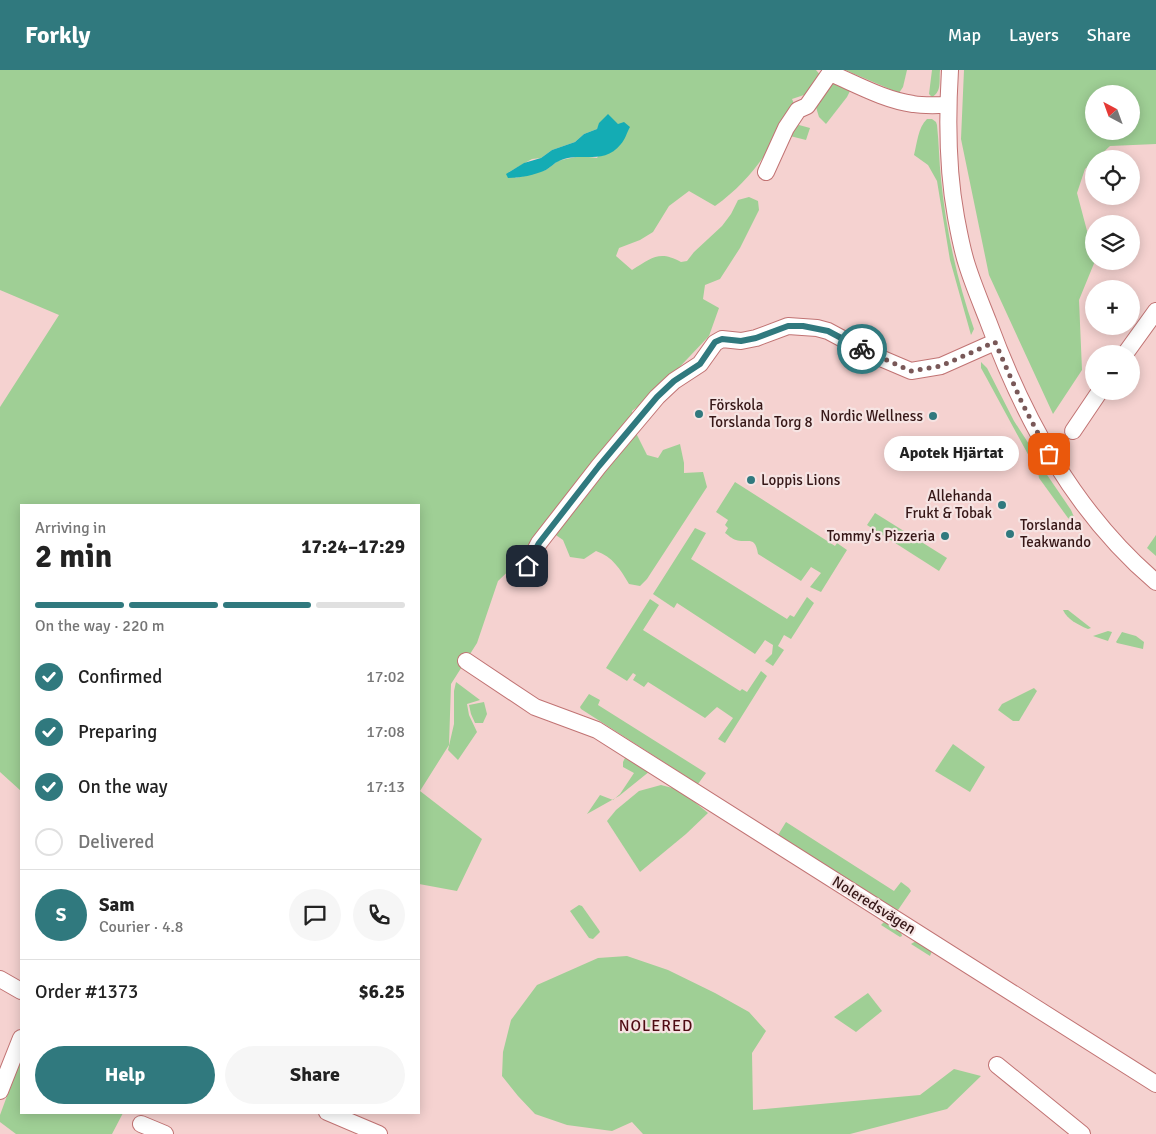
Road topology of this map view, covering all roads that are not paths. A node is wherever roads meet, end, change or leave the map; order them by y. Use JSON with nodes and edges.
{"nodes":[{"id":1,"x":950,"y":70,"type":"edge"},
{"id":2,"x":948,"y":105,"type":"junction"},
{"id":3,"x":766,"y":172,"type":"dead end"},
{"id":4,"x":1156,"y":310,"type":"edge"},
{"id":5,"x":995,"y":342,"type":"junction"},
{"id":6,"x":1131,"y":345,"type":"edge"},
{"id":7,"x":1094,"y":400,"type":"edge"},
{"id":8,"x":1073,"y":431,"type":"dead end"},
{"id":9,"x":527,"y":566,"type":"dead end"},
{"id":10,"x":1156,"y":582,"type":"edge"},
{"id":11,"x":466,"y":661,"type":"dead end"},
{"id":12,"x":0,"y":979,"type":"edge"},
{"id":13,"x":20,"y":990,"type":"edge"},
{"id":14,"x":20,"y":1041,"type":"edge"},
{"id":15,"x":997,"y":1065,"type":"dead end"},
{"id":16,"x":1156,"y":1084,"type":"edge"},
{"id":17,"x":0,"y":1091,"type":"edge"},
{"id":18,"x":331,"y":1114,"type":"edge"},
{"id":19,"x":141,"y":1124,"type":"dead end"},
{"id":20,"x":360,"y":1130,"type":"edge"},
{"id":21,"x":165,"y":1134,"type":"edge"},
{"id":22,"x":380,"y":1134,"type":"edge"},
{"id":23,"x":1082,"y":1134,"type":"edge"}],
"edges":[{"from":1,"to":2,"type":"street"},
{"from":2,"to":3,"type":"street"},
{"from":2,"to":5,"type":"street"},
{"from":4,"to":6,"type":"street"},
{"from":5,"to":9,"type":"street"},
{"from":5,"to":10,"type":"street"},
{"from":7,"to":8,"type":"street"},
{"from":11,"to":16,"type":"street","name":"Noleredsvägen"},
{"from":12,"to":13,"type":"street"},
{"from":14,"to":17,"type":"street"},
{"from":15,"to":23,"type":"street"},
{"from":18,"to":20,"type":"street"},
{"from":19,"to":21,"type":"street"},
{"from":20,"to":22,"type":"street"}]}
